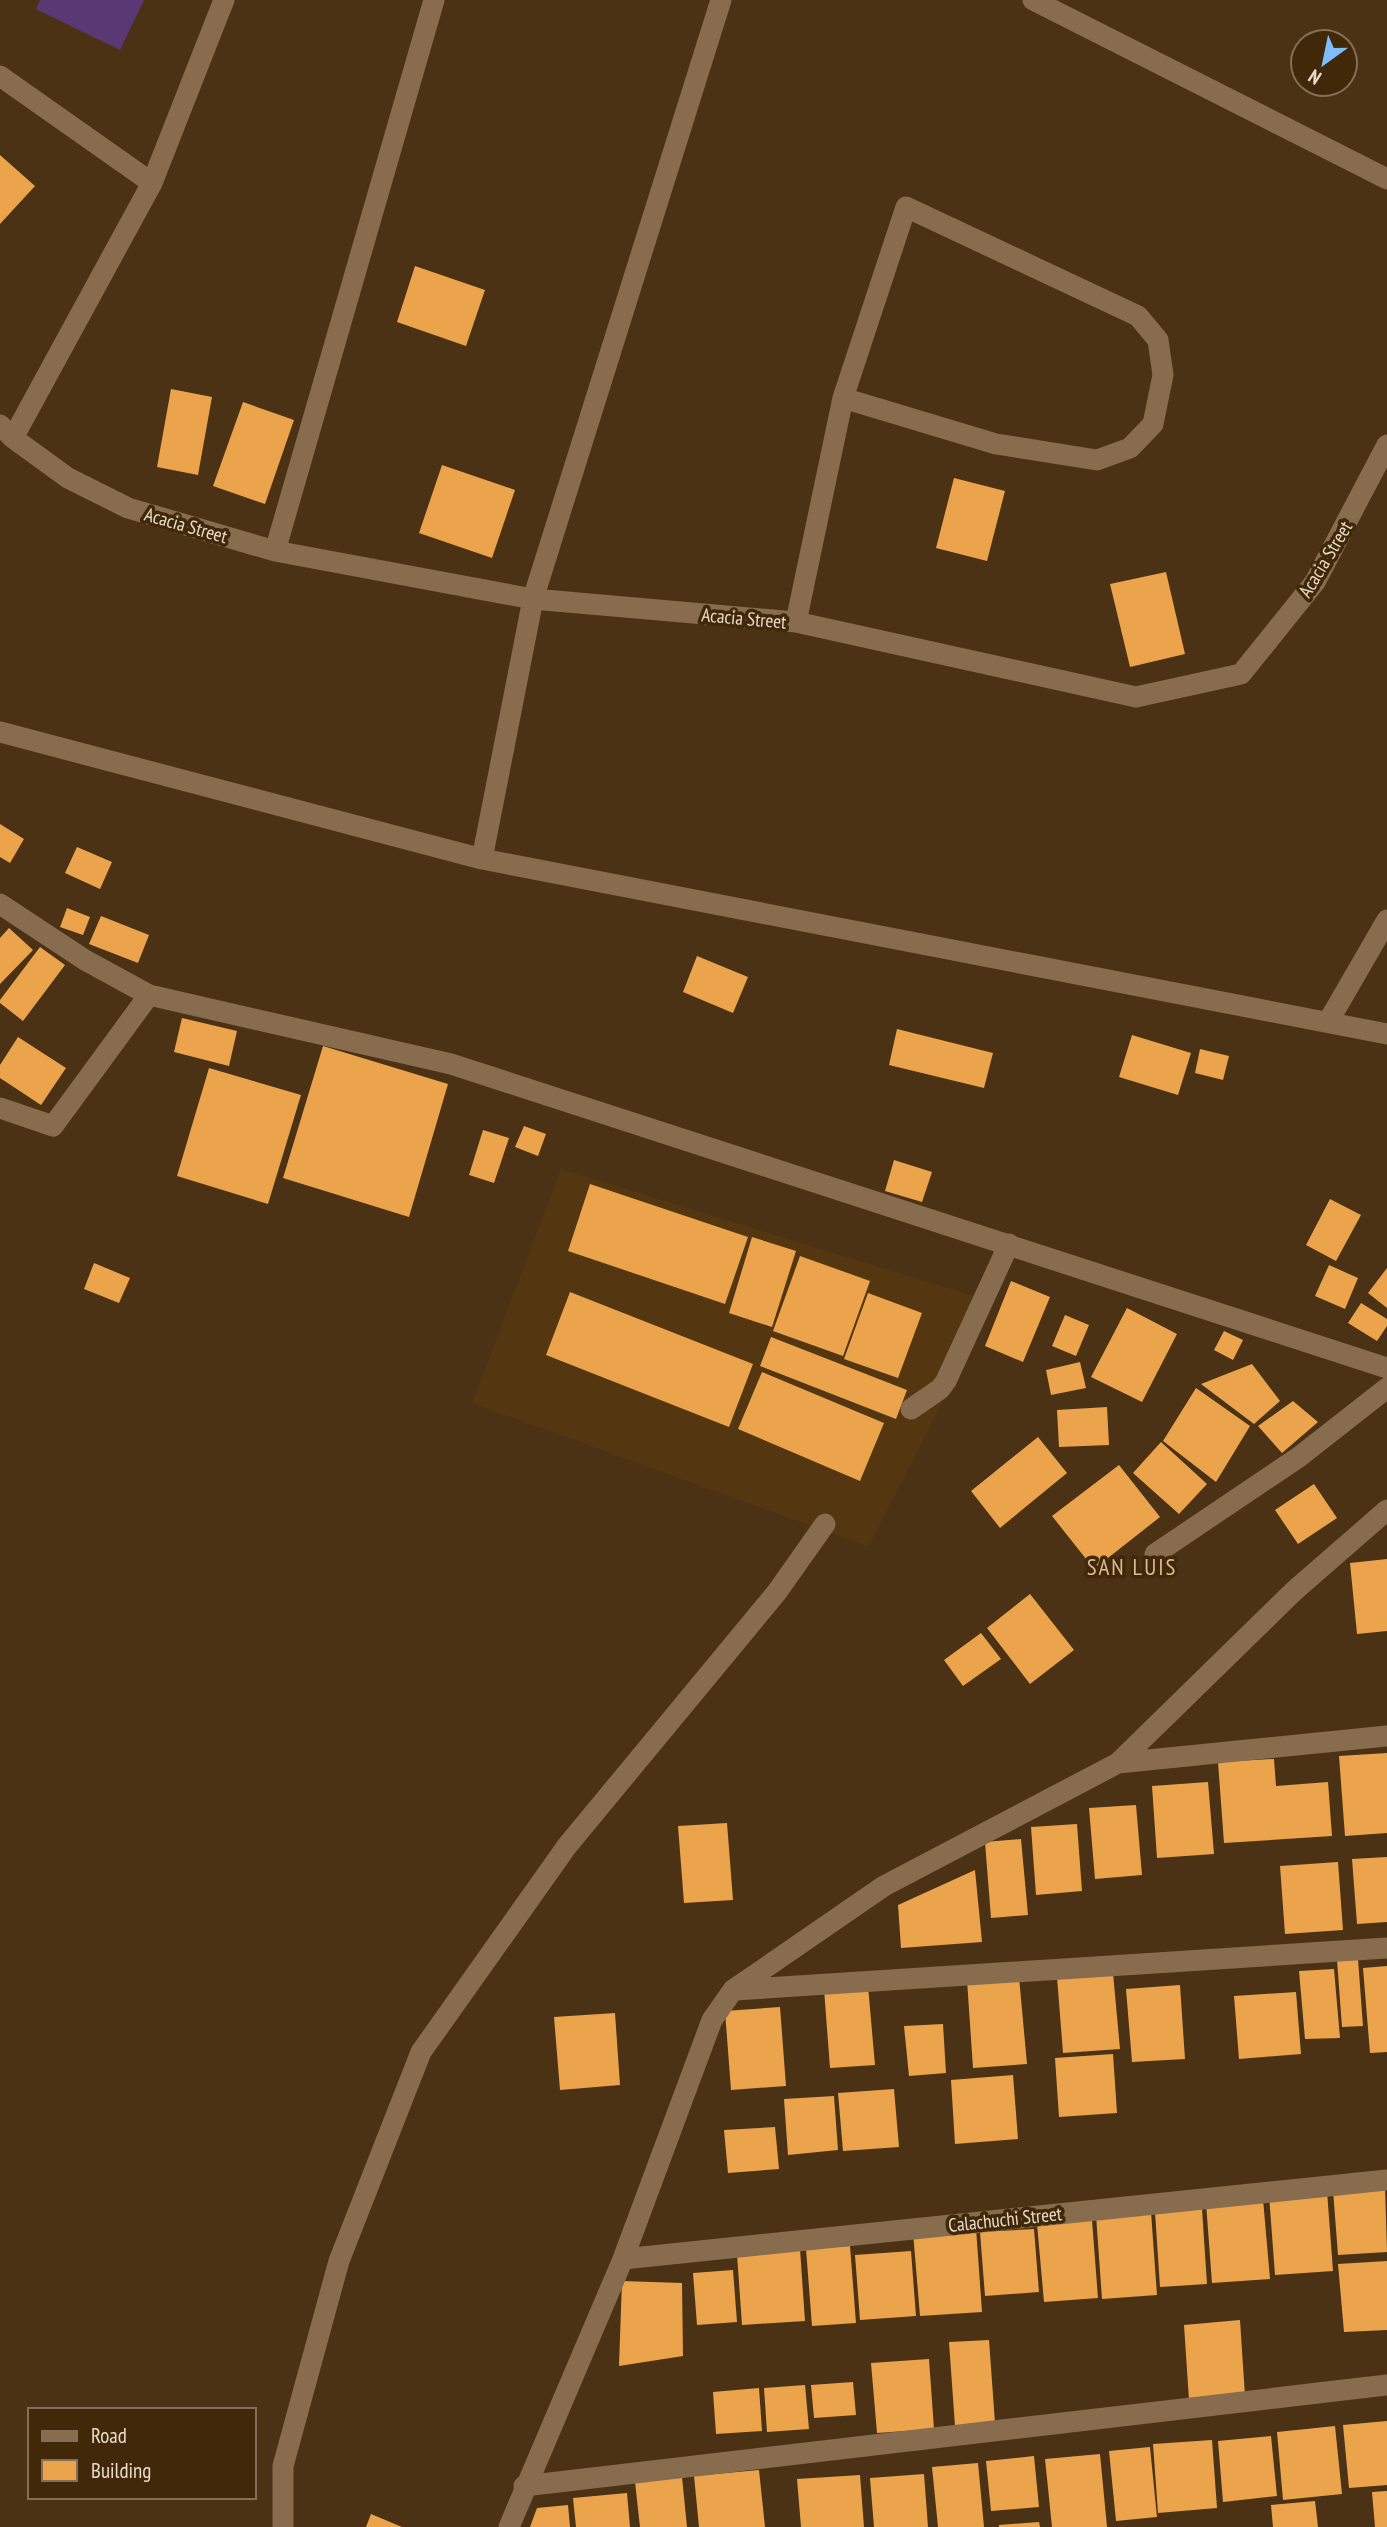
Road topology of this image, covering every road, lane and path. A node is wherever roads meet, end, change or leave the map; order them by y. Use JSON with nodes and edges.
{"nodes":[{"id":1,"x":224,"y":0,"type":"edge"},
{"id":2,"x":434,"y":0,"type":"edge"},
{"id":3,"x":721,"y":0,"type":"edge"},
{"id":4,"x":1033,"y":0,"type":"edge"},
{"id":5,"x":0,"y":76,"type":"edge"},
{"id":6,"x":1387,"y":179,"type":"edge"},
{"id":7,"x":152,"y":183,"type":"junction"},
{"id":8,"x":843,"y":398,"type":"junction"},
{"id":9,"x":7,"y":432,"type":"edge"},
{"id":10,"x":1387,"y":445,"type":"edge"},
{"id":11,"x":275,"y":551,"type":"junction"},
{"id":12,"x":533,"y":599,"type":"junction"},
{"id":13,"x":796,"y":622,"type":"junction"},
{"id":14,"x":0,"y":732,"type":"edge"},
{"id":15,"x":482,"y":859,"type":"junction"},
{"id":16,"x":0,"y":904,"type":"edge"},
{"id":17,"x":1387,"y":920,"type":"edge"},
{"id":18,"x":149,"y":995,"type":"junction"},
{"id":19,"x":1328,"y":1022,"type":"junction"},
{"id":20,"x":1387,"y":1034,"type":"edge"},
{"id":21,"x":0,"y":1108,"type":"edge"},
{"id":22,"x":1009,"y":1244,"type":"junction"},
{"id":23,"x":1387,"y":1368,"type":"edge"},
{"id":24,"x":1387,"y":1388,"type":"edge"},
{"id":25,"x":911,"y":1409,"type":"dead end"},
{"id":26,"x":1387,"y":1510,"type":"edge"},
{"id":27,"x":825,"y":1524,"type":"dead end"},
{"id":28,"x":1154,"y":1554,"type":"dead end"},
{"id":29,"x":1387,"y":1736,"type":"edge"},
{"id":30,"x":1118,"y":1763,"type":"junction"},
{"id":31,"x":1387,"y":1948,"type":"edge"},
{"id":32,"x":733,"y":1990,"type":"junction"},
{"id":33,"x":1387,"y":2180,"type":"edge"},
{"id":34,"x":623,"y":2259,"type":"junction"},
{"id":35,"x":1387,"y":2385,"type":"edge"},
{"id":36,"x":524,"y":2486,"type":"junction"},
{"id":37,"x":283,"y":2527,"type":"edge"},
{"id":38,"x":509,"y":2527,"type":"edge"}],
"edges":[{"from":1,"to":7,"type":"street"},
{"from":2,"to":11,"type":"street"},
{"from":3,"to":12,"type":"street"},
{"from":4,"to":6,"type":"street"},
{"from":5,"to":7,"type":"street"},
{"from":7,"to":9,"type":"street"},
{"from":8,"to":8,"type":"street"},
{"from":8,"to":13,"type":"street"},
{"from":9,"to":11,"type":"street","name":"Acacia Street"},
{"from":10,"to":13,"type":"street","name":"Acacia Street"},
{"from":11,"to":12,"type":"street","name":"Acacia Street"},
{"from":12,"to":13,"type":"street","name":"Acacia Street"},
{"from":12,"to":15,"type":"street"},
{"from":14,"to":15,"type":"street"},
{"from":15,"to":19,"type":"street"},
{"from":16,"to":18,"type":"street"},
{"from":17,"to":19,"type":"street"},
{"from":18,"to":21,"type":"street"},
{"from":18,"to":22,"type":"street"},
{"from":19,"to":20,"type":"street"},
{"from":22,"to":23,"type":"street"},
{"from":22,"to":25,"type":"street"},
{"from":24,"to":28,"type":"street"},
{"from":26,"to":30,"type":"street"},
{"from":27,"to":37,"type":"street"},
{"from":29,"to":30,"type":"street"},
{"from":30,"to":32,"type":"street"},
{"from":31,"to":32,"type":"street"},
{"from":32,"to":34,"type":"street"},
{"from":33,"to":34,"type":"street","name":"Calachuchi Street"},
{"from":34,"to":36,"type":"street"},
{"from":35,"to":36,"type":"street"},
{"from":36,"to":38,"type":"street"}]}
